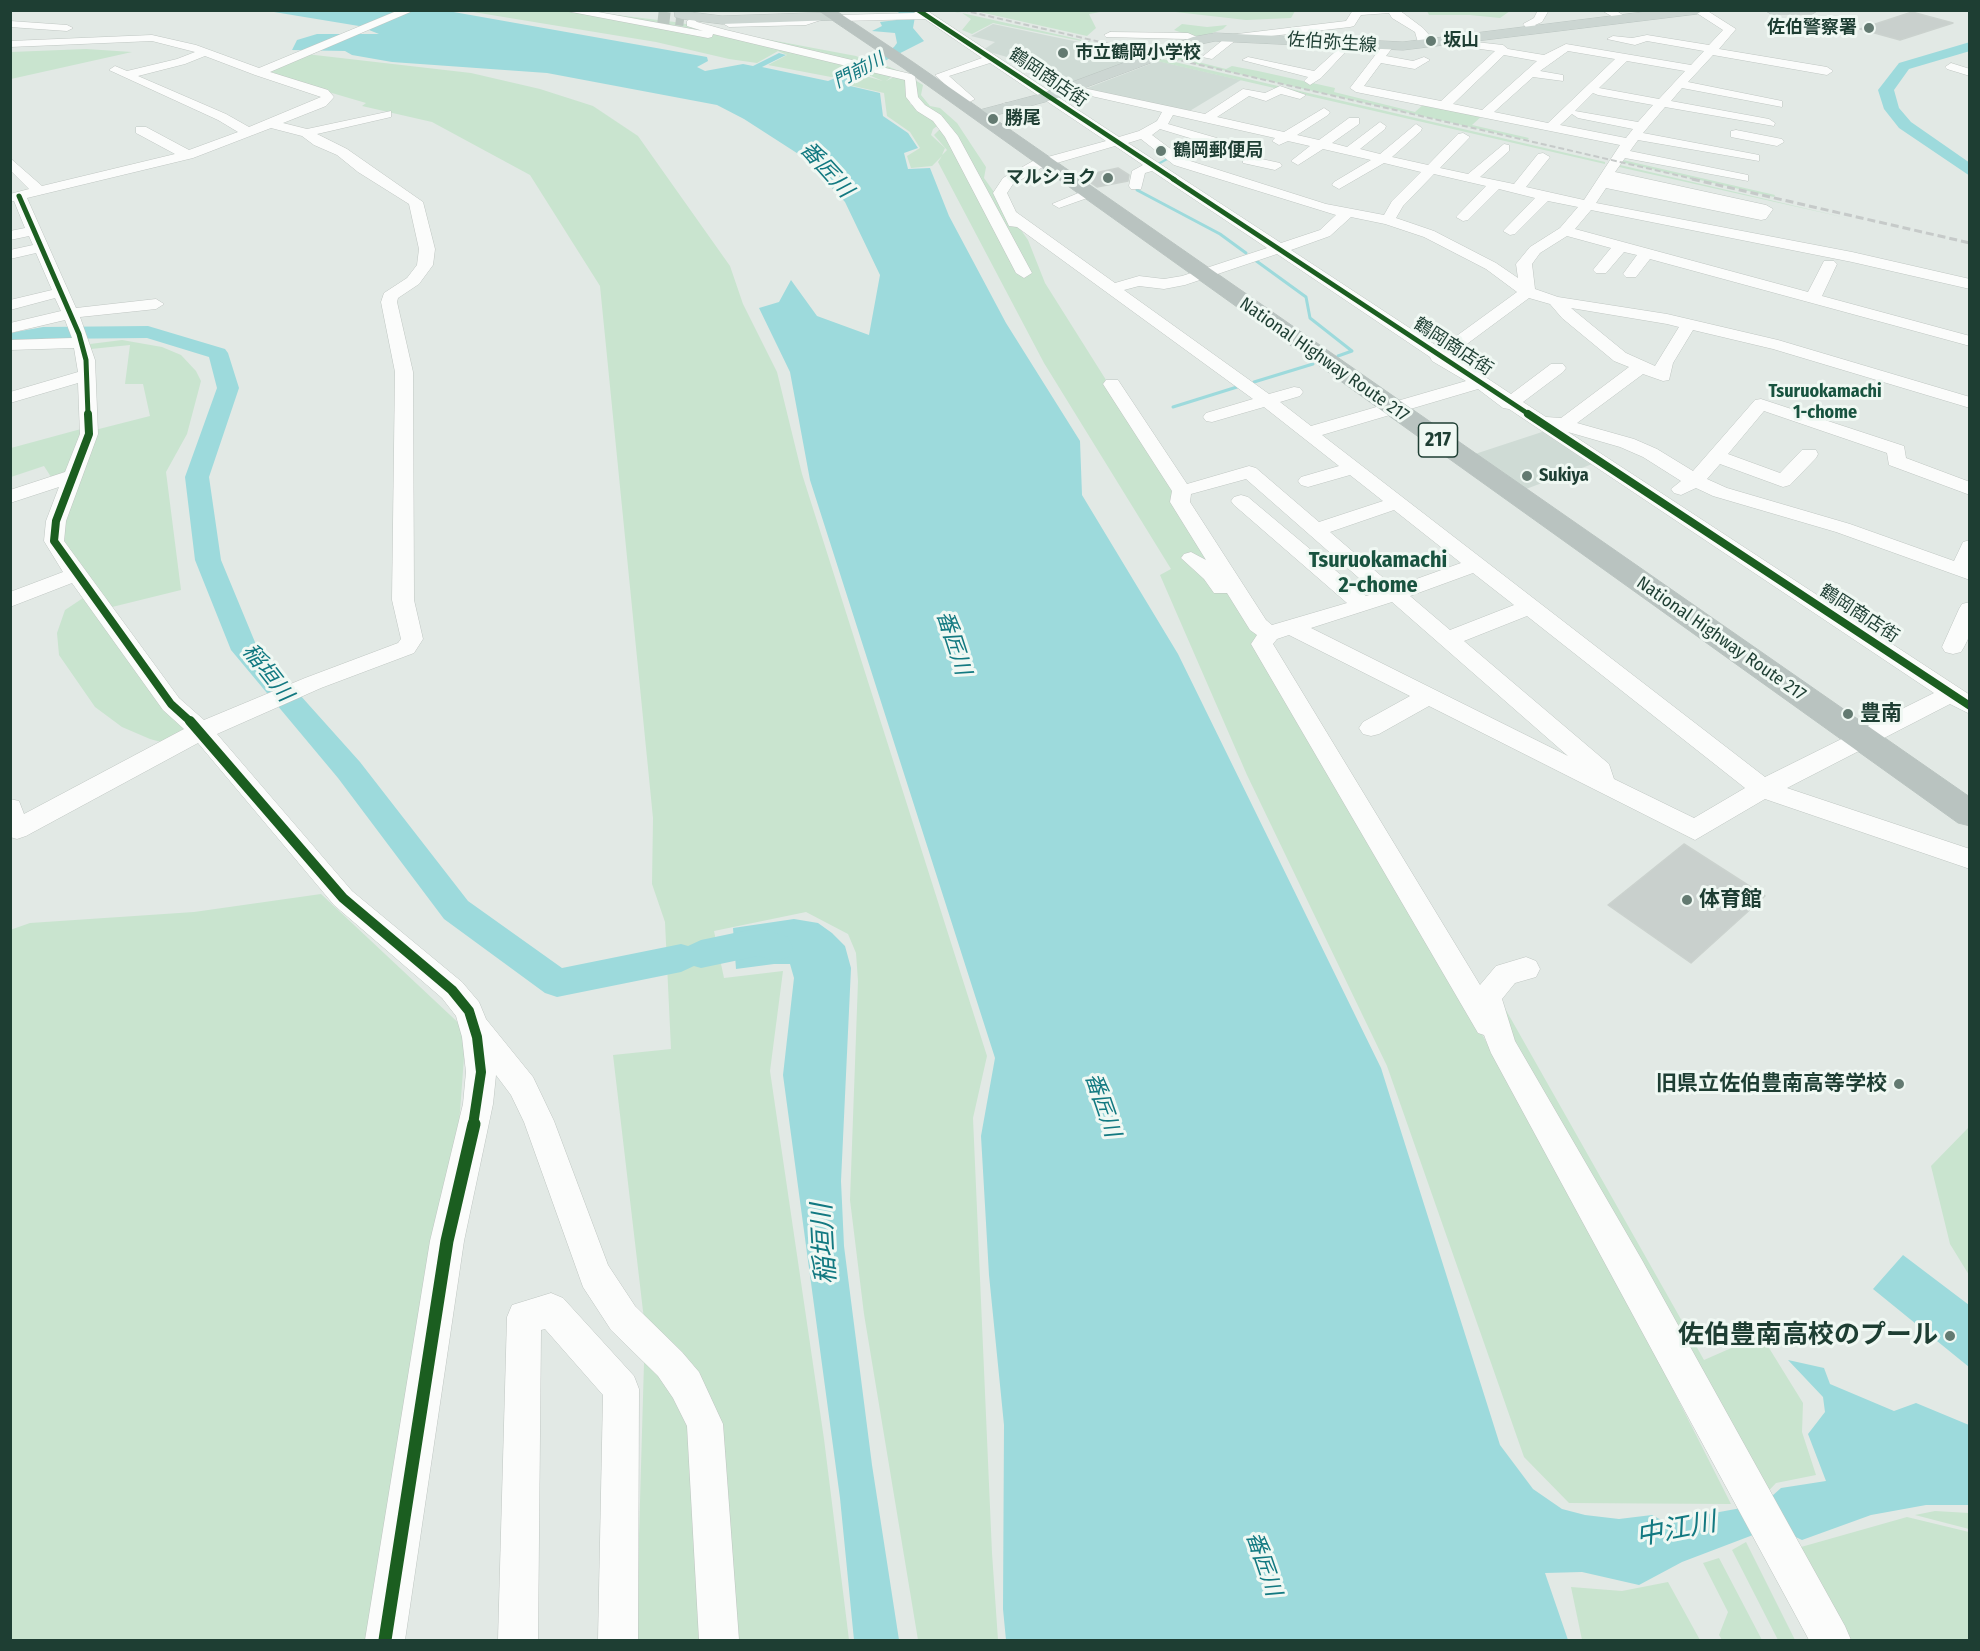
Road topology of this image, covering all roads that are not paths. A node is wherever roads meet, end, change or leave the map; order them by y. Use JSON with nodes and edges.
{"nodes":[{"id":1,"x":410,"y":10,"type":"edge"},
{"id":2,"x":566,"y":10,"type":"edge"},
{"id":3,"x":598,"y":10,"type":"edge"},
{"id":4,"x":1386,"y":10,"type":"edge"},
{"id":5,"x":1393,"y":10,"type":"edge"},
{"id":6,"x":1544,"y":10,"type":"edge"},
{"id":7,"x":1606,"y":10,"type":"edge"},
{"id":8,"x":1772,"y":10,"type":"edge"},
{"id":9,"x":1812,"y":10,"type":"edge"},
{"id":10,"x":1688,"y":11,"type":"edge"},
{"id":11,"x":921,"y":13,"type":"edge"},
{"id":12,"x":1326,"y":13,"type":"dead end"},
{"id":13,"x":657,"y":16,"type":"tunnel mouth"},
{"id":14,"x":686,"y":17,"type":"edge"},
{"id":15,"x":834,"y":17,"type":"edge"},
{"id":16,"x":1355,"y":18,"type":"edge"},
{"id":17,"x":1624,"y":19,"type":"junction"},
{"id":18,"x":13,"y":24,"type":"edge"},
{"id":19,"x":1534,"y":30,"type":"junction"},
{"id":20,"x":1251,"y":32,"type":"junction"},
{"id":21,"x":1110,"y":35,"type":"dead end"},
{"id":22,"x":1233,"y":37,"type":"junction"},
{"id":23,"x":152,"y":38,"type":"junction"},
{"id":24,"x":1613,"y":39,"type":"dead end"},
{"id":25,"x":1198,"y":40,"type":"junction"},
{"id":26,"x":1448,"y":42,"type":"junction"},
{"id":27,"x":10,"y":44,"type":"edge"},
{"id":28,"x":1346,"y":45,"type":"junction"},
{"id":29,"x":789,"y":49,"type":"junction"},
{"id":30,"x":1712,"y":50,"type":"junction"},
{"id":31,"x":1501,"y":51,"type":"junction"},
{"id":32,"x":205,"y":52,"type":"junction"},
{"id":33,"x":1424,"y":52,"type":"junction"},
{"id":34,"x":1384,"y":53,"type":"junction"},
{"id":35,"x":1286,"y":54,"type":"junction"},
{"id":36,"x":1208,"y":57,"type":"dead end"},
{"id":37,"x":1624,"y":57,"type":"junction"},
{"id":38,"x":990,"y":59,"type":"junction"},
{"id":39,"x":1546,"y":59,"type":"junction"},
{"id":40,"x":1951,"y":67,"type":"dead end"},
{"id":41,"x":1696,"y":69,"type":"junction"},
{"id":42,"x":1827,"y":71,"type":"dead end"},
{"id":43,"x":259,"y":72,"type":"junction"},
{"id":44,"x":1970,"y":73,"type":"edge"},
{"id":45,"x":1526,"y":77,"type":"junction"},
{"id":46,"x":1554,"y":82,"type":"dead end"},
{"id":47,"x":1073,"y":88,"type":"junction"},
{"id":48,"x":1598,"y":91,"type":"dead end"},
{"id":49,"x":1670,"y":94,"type":"junction"},
{"id":50,"x":1046,"y":97,"type":"junction"},
{"id":51,"x":1778,"y":104,"type":"dead end"},
{"id":52,"x":1443,"y":106,"type":"junction"},
{"id":53,"x":1006,"y":107,"type":"junction"},
{"id":54,"x":1281,"y":107,"type":"dead end"},
{"id":55,"x":969,"y":108,"type":"junction"},
{"id":56,"x":1169,"y":110,"type":"junction"},
{"id":57,"x":1751,"y":111,"type":"dead end"},
{"id":58,"x":1324,"y":112,"type":"dead end"},
{"id":59,"x":1485,"y":114,"type":"junction"},
{"id":60,"x":1578,"y":114,"type":"dead end"},
{"id":61,"x":1025,"y":115,"type":"dead end"},
{"id":62,"x":385,"y":117,"type":"dead end"},
{"id":63,"x":1265,"y":118,"type":"dead end"},
{"id":64,"x":1206,"y":119,"type":"junction"},
{"id":65,"x":1354,"y":121,"type":"dead end"},
{"id":66,"x":1769,"y":123,"type":"dead end"},
{"id":67,"x":271,"y":124,"type":"junction"},
{"id":68,"x":1159,"y":125,"type":"junction"},
{"id":69,"x":1380,"y":126,"type":"dead end"},
{"id":70,"x":1416,"y":128,"type":"dead end"},
{"id":71,"x":1551,"y":128,"type":"junction"},
{"id":72,"x":1249,"y":129,"type":"junction"},
{"id":73,"x":141,"y":130,"type":"dead end"},
{"id":74,"x":1719,"y":130,"type":"dead end"},
{"id":75,"x":249,"y":134,"type":"junction"},
{"id":76,"x":307,"y":134,"type":"junction"},
{"id":77,"x":1144,"y":134,"type":"junction"},
{"id":78,"x":1287,"y":137,"type":"junction"},
{"id":79,"x":1463,"y":137,"type":"dead end"},
{"id":80,"x":1633,"y":138,"type":"junction"},
{"id":81,"x":1777,"y":142,"type":"dead end"},
{"id":82,"x":1116,"y":143,"type":"junction"},
{"id":83,"x":1504,"y":148,"type":"dead end"},
{"id":84,"x":1347,"y":149,"type":"junction"},
{"id":85,"x":1326,"y":151,"type":"junction"},
{"id":86,"x":188,"y":155,"type":"junction"},
{"id":87,"x":1543,"y":157,"type":"dead end"},
{"id":88,"x":1383,"y":158,"type":"junction"},
{"id":89,"x":1754,"y":158,"type":"dead end"},
{"id":90,"x":1251,"y":160,"type":"junction"},
{"id":91,"x":1298,"y":161,"type":"dead end"},
{"id":92,"x":10,"y":162,"type":"edge"},
{"id":93,"x":1045,"y":163,"type":"junction"},
{"id":94,"x":1275,"y":166,"type":"dead end"},
{"id":95,"x":1152,"y":167,"type":"junction"},
{"id":96,"x":1427,"y":170,"type":"junction"},
{"id":97,"x":1471,"y":178,"type":"junction"},
{"id":98,"x":1743,"y":178,"type":"dead end"},
{"id":99,"x":1606,"y":179,"type":"junction"},
{"id":100,"x":1496,"y":184,"type":"junction"},
{"id":101,"x":1339,"y":185,"type":"dead end"},
{"id":102,"x":1136,"y":186,"type":"dead end"},
{"id":103,"x":1517,"y":189,"type":"junction"},
{"id":104,"x":39,"y":191,"type":"junction"},
{"id":105,"x":1088,"y":193,"type":"junction"},
{"id":106,"x":1546,"y":195,"type":"junction"},
{"id":107,"x":15,"y":197,"type":"edge"},
{"id":108,"x":1059,"y":204,"type":"dead end"},
{"id":109,"x":1588,"y":205,"type":"junction"},
{"id":110,"x":1348,"y":212,"type":"junction"},
{"id":111,"x":1011,"y":215,"type":"junction"},
{"id":112,"x":1463,"y":217,"type":"dead end"},
{"id":113,"x":1388,"y":220,"type":"junction"},
{"id":114,"x":34,"y":230,"type":"junction"},
{"id":115,"x":1510,"y":231,"type":"dead end"},
{"id":116,"x":1565,"y":231,"type":"junction"},
{"id":117,"x":10,"y":236,"type":"edge"},
{"id":118,"x":1621,"y":246,"type":"junction"},
{"id":119,"x":41,"y":247,"type":"junction"},
{"id":120,"x":1275,"y":248,"type":"junction"},
{"id":121,"x":1647,"y":253,"type":"junction"},
{"id":122,"x":10,"y":255,"type":"edge"},
{"id":123,"x":1829,"y":264,"type":"dead end"},
{"id":124,"x":1601,"y":270,"type":"dead end"},
{"id":125,"x":1202,"y":273,"type":"junction"},
{"id":126,"x":1630,"y":274,"type":"dead end"},
{"id":127,"x":1970,"y":284,"type":"edge"},
{"id":128,"x":1110,"y":289,"type":"junction"},
{"id":129,"x":61,"y":292,"type":"junction"},
{"id":130,"x":1527,"y":292,"type":"junction"},
{"id":131,"x":1813,"y":299,"type":"junction"},
{"id":132,"x":1556,"y":301,"type":"junction"},
{"id":133,"x":156,"y":304,"type":"dead end"},
{"id":134,"x":10,"y":305,"type":"edge"},
{"id":135,"x":1689,"y":324,"type":"junction"},
{"id":136,"x":10,"y":328,"type":"edge"},
{"id":137,"x":76,"y":330,"type":"junction"},
{"id":138,"x":1970,"y":341,"type":"edge"},
{"id":139,"x":10,"y":345,"type":"edge"},
{"id":140,"x":1438,"y":357,"type":"junction"},
{"id":141,"x":1641,"y":367,"type":"junction"},
{"id":142,"x":1557,"y":368,"type":"dead end"},
{"id":143,"x":88,"y":375,"type":"junction"},
{"id":144,"x":1478,"y":383,"type":"junction"},
{"id":145,"x":1112,"y":384,"type":"dead end"},
{"id":146,"x":1294,"y":392,"type":"dead end"},
{"id":147,"x":10,"y":398,"type":"edge"},
{"id":148,"x":1266,"y":400,"type":"junction"},
{"id":149,"x":1970,"y":403,"type":"edge"},
{"id":150,"x":1509,"y":404,"type":"junction"},
{"id":151,"x":1393,"y":408,"type":"junction"},
{"id":152,"x":1212,"y":417,"type":"dead end"},
{"id":153,"x":1533,"y":419,"type":"junction"},
{"id":154,"x":1564,"y":424,"type":"junction"},
{"id":155,"x":1309,"y":433,"type":"junction"},
{"id":156,"x":1809,"y":454,"type":"dead end"},
{"id":157,"x":1716,"y":456,"type":"junction"},
{"id":158,"x":1353,"y":468,"type":"junction"},
{"id":159,"x":75,"y":475,"type":"junction"},
{"id":160,"x":1695,"y":481,"type":"junction"},
{"id":161,"x":1308,"y":482,"type":"dead end"},
{"id":162,"x":1970,"y":489,"type":"edge"},
{"id":163,"x":1182,"y":491,"type":"junction"},
{"id":164,"x":10,"y":497,"type":"edge"},
{"id":165,"x":1241,"y":501,"type":"dead end"},
{"id":166,"x":1658,"y":502,"type":"junction"},
{"id":167,"x":1397,"y":503,"type":"junction"},
{"id":168,"x":1316,"y":530,"type":"junction"},
{"id":169,"x":1969,"y":549,"type":"edge"},
{"id":170,"x":1191,"y":558,"type":"dead end"},
{"id":171,"x":1476,"y":565,"type":"junction"},
{"id":172,"x":1965,"y":573,"type":"edge"},
{"id":173,"x":76,"y":574,"type":"junction"},
{"id":174,"x":1393,"y":594,"type":"junction"},
{"id":175,"x":10,"y":600,"type":"edge"},
{"id":176,"x":1363,"y":605,"type":"junction"},
{"id":177,"x":1529,"y":606,"type":"junction"},
{"id":178,"x":1970,"y":609,"type":"edge"},
{"id":179,"x":1274,"y":635,"type":"junction"},
{"id":180,"x":1448,"y":639,"type":"junction"},
{"id":181,"x":1953,"y":647,"type":"dead end"},
{"id":182,"x":1429,"y":696,"type":"junction"},
{"id":183,"x":1960,"y":700,"type":"edge"},
{"id":184,"x":1371,"y":728,"type":"dead end"},
{"id":185,"x":201,"y":731,"type":"junction"},
{"id":186,"x":1862,"y":738,"type":"junction"},
{"id":187,"x":1604,"y":785,"type":"junction"},
{"id":188,"x":1763,"y":789,"type":"junction"},
{"id":189,"x":10,"y":808,"type":"edge"},
{"id":190,"x":1970,"y":814,"type":"edge"},
{"id":191,"x":1970,"y":859,"type":"edge"},
{"id":192,"x":1526,"y":969,"type":"dead end"},
{"id":193,"x":473,"y":1023,"type":"junction"},
{"id":194,"x":1501,"y":1044,"type":"junction"},
{"id":195,"x":385,"y":1641,"type":"edge"},
{"id":196,"x":518,"y":1641,"type":"edge"},
{"id":197,"x":618,"y":1641,"type":"edge"},
{"id":198,"x":719,"y":1641,"type":"edge"},
{"id":199,"x":1831,"y":1641,"type":"edge"}],
"edges":[{"from":1,"to":43,"type":"street"},
{"from":2,"to":29,"type":"street"},
{"from":3,"to":13,"type":"street"},
{"from":4,"to":16,"type":"street"},
{"from":5,"to":33,"type":"street"},
{"from":6,"to":19,"type":"street"},
{"from":7,"to":17,"type":"street"},
{"from":8,"to":9,"type":"main road"},
{"from":10,"to":17,"type":"main road","name":"佐伯弥生線"},
{"from":10,"to":30,"type":"street"},
{"from":11,"to":15,"type":"street"},
{"from":11,"to":38,"type":"street","name":"鶴岡商店街"},
{"from":12,"to":16,"type":"street"},
{"from":14,"to":15,"type":"main road"},
{"from":14,"to":29,"type":"street"},
{"from":15,"to":55,"type":"highway","name":"National Highway Route 217","number":"217"},
{"from":16,"to":20,"type":"street"},
{"from":17,"to":19,"type":"main road","name":"佐伯弥生線"},
{"from":18,"to":23,"type":"street"},
{"from":19,"to":26,"type":"main road","name":"佐伯弥生線"},
{"from":20,"to":22,"type":"main road","name":"佐伯弥生線"},
{"from":20,"to":35,"type":"main road","name":"佐伯弥生線"},
{"from":20,"to":35,"type":"street"},
{"from":21,"to":25,"type":"street"},
{"from":22,"to":25,"type":"main road","name":"佐伯弥生線"},
{"from":22,"to":36,"type":"street"},
{"from":23,"to":27,"type":"street"},
{"from":23,"to":32,"type":"street"},
{"from":24,"to":30,"type":"street"},
{"from":25,"to":47,"type":"main road","name":"佐伯弥生線"},
{"from":26,"to":31,"type":"street"},
{"from":26,"to":33,"type":"main road","name":"佐伯弥生線"},
{"from":28,"to":34,"type":"main road","name":"佐伯弥生線"},
{"from":28,"to":35,"type":"main road","name":"佐伯弥生線"},
{"from":28,"to":35,"type":"street"},
{"from":29,"to":111,"type":"street"},
{"from":30,"to":41,"type":"street"},
{"from":30,"to":42,"type":"street"},
{"from":31,"to":39,"type":"street"},
{"from":31,"to":52,"type":"street"},
{"from":32,"to":43,"type":"street"},
{"from":32,"to":75,"type":"street"},
{"from":33,"to":34,"type":"main road","name":"佐伯弥生線"},
{"from":34,"to":52,"type":"street"},
{"from":37,"to":39,"type":"street"},
{"from":37,"to":41,"type":"street"},
{"from":37,"to":71,"type":"street"},
{"from":38,"to":50,"type":"street","name":"鶴岡商店街"},
{"from":38,"to":55,"type":"street"},
{"from":39,"to":45,"type":"street"},
{"from":40,"to":44,"type":"street"},
{"from":41,"to":49,"type":"street"},
{"from":43,"to":67,"type":"street"},
{"from":45,"to":46,"type":"street"},
{"from":45,"to":59,"type":"street"},
{"from":47,"to":50,"type":"main road","name":"佐伯弥生線"},
{"from":47,"to":56,"type":"street"},
{"from":48,"to":49,"type":"street"},
{"from":49,"to":51,"type":"street"},
{"from":49,"to":57,"type":"street"},
{"from":49,"to":66,"type":"street"},
{"from":49,"to":80,"type":"street"},
{"from":50,"to":53,"type":"main road","name":"佐伯弥生線"},
{"from":50,"to":82,"type":"street","name":"鶴岡商店街"},
{"from":52,"to":59,"type":"street"},
{"from":53,"to":55,"type":"main road","name":"佐伯弥生線"},
{"from":53,"to":61,"type":"street"},
{"from":54,"to":64,"type":"street"},
{"from":55,"to":93,"type":"highway","name":"National Highway Route 217","number":"217"},
{"from":56,"to":64,"type":"street"},
{"from":56,"to":68,"type":"street"},
{"from":58,"to":78,"type":"street"},
{"from":59,"to":71,"type":"street"},
{"from":60,"to":80,"type":"street"},
{"from":62,"to":76,"type":"street"},
{"from":63,"to":72,"type":"street"},
{"from":64,"to":72,"type":"street"},
{"from":65,"to":85,"type":"street"},
{"from":67,"to":75,"type":"street"},
{"from":67,"to":76,"type":"street"},
{"from":68,"to":77,"type":"street"},
{"from":68,"to":90,"type":"street"},
{"from":69,"to":84,"type":"street"},
{"from":70,"to":88,"type":"street"},
{"from":71,"to":80,"type":"street"},
{"from":72,"to":78,"type":"street"},
{"from":73,"to":86,"type":"street"},
{"from":74,"to":81,"type":"street"},
{"from":75,"to":86,"type":"street"},
{"from":76,"to":185,"type":"street"},
{"from":77,"to":82,"type":"street"},
{"from":77,"to":110,"type":"street"},
{"from":78,"to":85,"type":"street"},
{"from":78,"to":90,"type":"street"},
{"from":79,"to":96,"type":"street"},
{"from":80,"to":89,"type":"street"},
{"from":80,"to":98,"type":"street"},
{"from":80,"to":99,"type":"street"},
{"from":82,"to":93,"type":"street"},
{"from":82,"to":95,"type":"street","name":"鶴岡商店街"},
{"from":83,"to":97,"type":"street"},
{"from":84,"to":85,"type":"street"},
{"from":84,"to":88,"type":"street"},
{"from":85,"to":91,"type":"street"},
{"from":86,"to":104,"type":"street"},
{"from":87,"to":103,"type":"street"},
{"from":88,"to":96,"type":"street"},
{"from":88,"to":101,"type":"street"},
{"from":90,"to":94,"type":"street"},
{"from":92,"to":104,"type":"street"},
{"from":93,"to":105,"type":"highway","name":"National Highway Route 217","number":"217"},
{"from":93,"to":111,"type":"street"},
{"from":95,"to":102,"type":"street"},
{"from":95,"to":120,"type":"street","name":"鶴岡商店街"},
{"from":96,"to":97,"type":"street"},
{"from":96,"to":113,"type":"street"},
{"from":97,"to":100,"type":"street"},
{"from":99,"to":99,"type":"street"},
{"from":99,"to":109,"type":"street"},
{"from":100,"to":103,"type":"street"},
{"from":100,"to":112,"type":"street"},
{"from":103,"to":106,"type":"street"},
{"from":104,"to":107,"type":"street"},
{"from":105,"to":108,"type":"street"},
{"from":105,"to":125,"type":"highway","name":"National Highway Route 217","number":"217"},
{"from":106,"to":109,"type":"street"},
{"from":106,"to":115,"type":"street"},
{"from":107,"to":114,"type":"street"},
{"from":109,"to":116,"type":"street"},
{"from":109,"to":127,"type":"street"},
{"from":110,"to":113,"type":"street"},
{"from":110,"to":120,"type":"street"},
{"from":111,"to":128,"type":"street"},
{"from":113,"to":130,"type":"street"},
{"from":114,"to":117,"type":"street"},
{"from":114,"to":119,"type":"street"},
{"from":116,"to":118,"type":"street"},
{"from":116,"to":130,"type":"street"},
{"from":118,"to":121,"type":"street"},
{"from":118,"to":124,"type":"street"},
{"from":119,"to":122,"type":"street"},
{"from":119,"to":129,"type":"street"},
{"from":120,"to":125,"type":"street"},
{"from":120,"to":140,"type":"street","name":"鶴岡商店街"},
{"from":121,"to":126,"type":"street"},
{"from":121,"to":131,"type":"street"},
{"from":123,"to":131,"type":"street"},
{"from":125,"to":128,"type":"street"},
{"from":125,"to":151,"type":"highway","name":"National Highway Route 217","number":"217"},
{"from":128,"to":148,"type":"street"},
{"from":129,"to":134,"type":"street"},
{"from":129,"to":137,"type":"street"},
{"from":130,"to":132,"type":"street"},
{"from":130,"to":140,"type":"street"},
{"from":131,"to":138,"type":"street"},
{"from":132,"to":135,"type":"street"},
{"from":132,"to":141,"type":"street"},
{"from":133,"to":137,"type":"street"},
{"from":135,"to":141,"type":"street"},
{"from":135,"to":149,"type":"street"},
{"from":136,"to":137,"type":"street"},
{"from":137,"to":139,"type":"street"},
{"from":137,"to":143,"type":"street"},
{"from":140,"to":144,"type":"street","name":"鶴岡商店街"},
{"from":141,"to":154,"type":"street"},
{"from":142,"to":150,"type":"street"},
{"from":143,"to":147,"type":"street"},
{"from":143,"to":159,"type":"street"},
{"from":144,"to":150,"type":"street","name":"鶴岡商店街"},
{"from":144,"to":151,"type":"street"},
{"from":145,"to":163,"type":"street"},
{"from":146,"to":148,"type":"street"},
{"from":148,"to":152,"type":"street"},
{"from":148,"to":155,"type":"street"},
{"from":150,"to":153,"type":"street","name":"鶴岡商店街"},
{"from":151,"to":155,"type":"street"},
{"from":151,"to":186,"type":"highway","name":"National Highway Route 217","number":"217"},
{"from":153,"to":154,"type":"street"},
{"from":153,"to":166,"type":"street","name":"鶴岡商店街"},
{"from":154,"to":160,"type":"street"},
{"from":155,"to":158,"type":"street"},
{"from":156,"to":157,"type":"street"},
{"from":157,"to":160,"type":"street"},
{"from":157,"to":162,"type":"street"},
{"from":158,"to":161,"type":"street"},
{"from":158,"to":167,"type":"street"},
{"from":159,"to":164,"type":"street"},
{"from":159,"to":173,"type":"street"},
{"from":160,"to":166,"type":"street"},
{"from":160,"to":172,"type":"street"},
{"from":163,"to":168,"type":"street"},
{"from":163,"to":179,"type":"street"},
{"from":165,"to":176,"type":"street"},
{"from":166,"to":183,"type":"street","name":"鶴岡商店街"},
{"from":167,"to":168,"type":"street"},
{"from":167,"to":171,"type":"street"},
{"from":168,"to":174,"type":"street"},
{"from":169,"to":172,"type":"street"},
{"from":170,"to":179,"type":"street"},
{"from":171,"to":174,"type":"street"},
{"from":171,"to":177,"type":"street"},
{"from":173,"to":175,"type":"street"},
{"from":173,"to":185,"type":"street"},
{"from":174,"to":176,"type":"street"},
{"from":174,"to":180,"type":"street"},
{"from":176,"to":179,"type":"street"},
{"from":177,"to":180,"type":"street"},
{"from":177,"to":188,"type":"street"},
{"from":178,"to":181,"type":"street"},
{"from":179,"to":182,"type":"street"},
{"from":179,"to":194,"type":"street"},
{"from":180,"to":187,"type":"street"},
{"from":182,"to":184,"type":"street"},
{"from":182,"to":187,"type":"street"},
{"from":183,"to":186,"type":"street"},
{"from":185,"to":189,"type":"street"},
{"from":185,"to":193,"type":"street"},
{"from":186,"to":188,"type":"street"},
{"from":186,"to":190,"type":"highway","name":"National Highway Route 217","number":"217"},
{"from":187,"to":188,"type":"street"},
{"from":188,"to":191,"type":"street"},
{"from":192,"to":194,"type":"street"},
{"from":193,"to":195,"type":"street"},
{"from":193,"to":198,"type":"street"},
{"from":194,"to":199,"type":"street"},
{"from":196,"to":197,"type":"street"}]}
